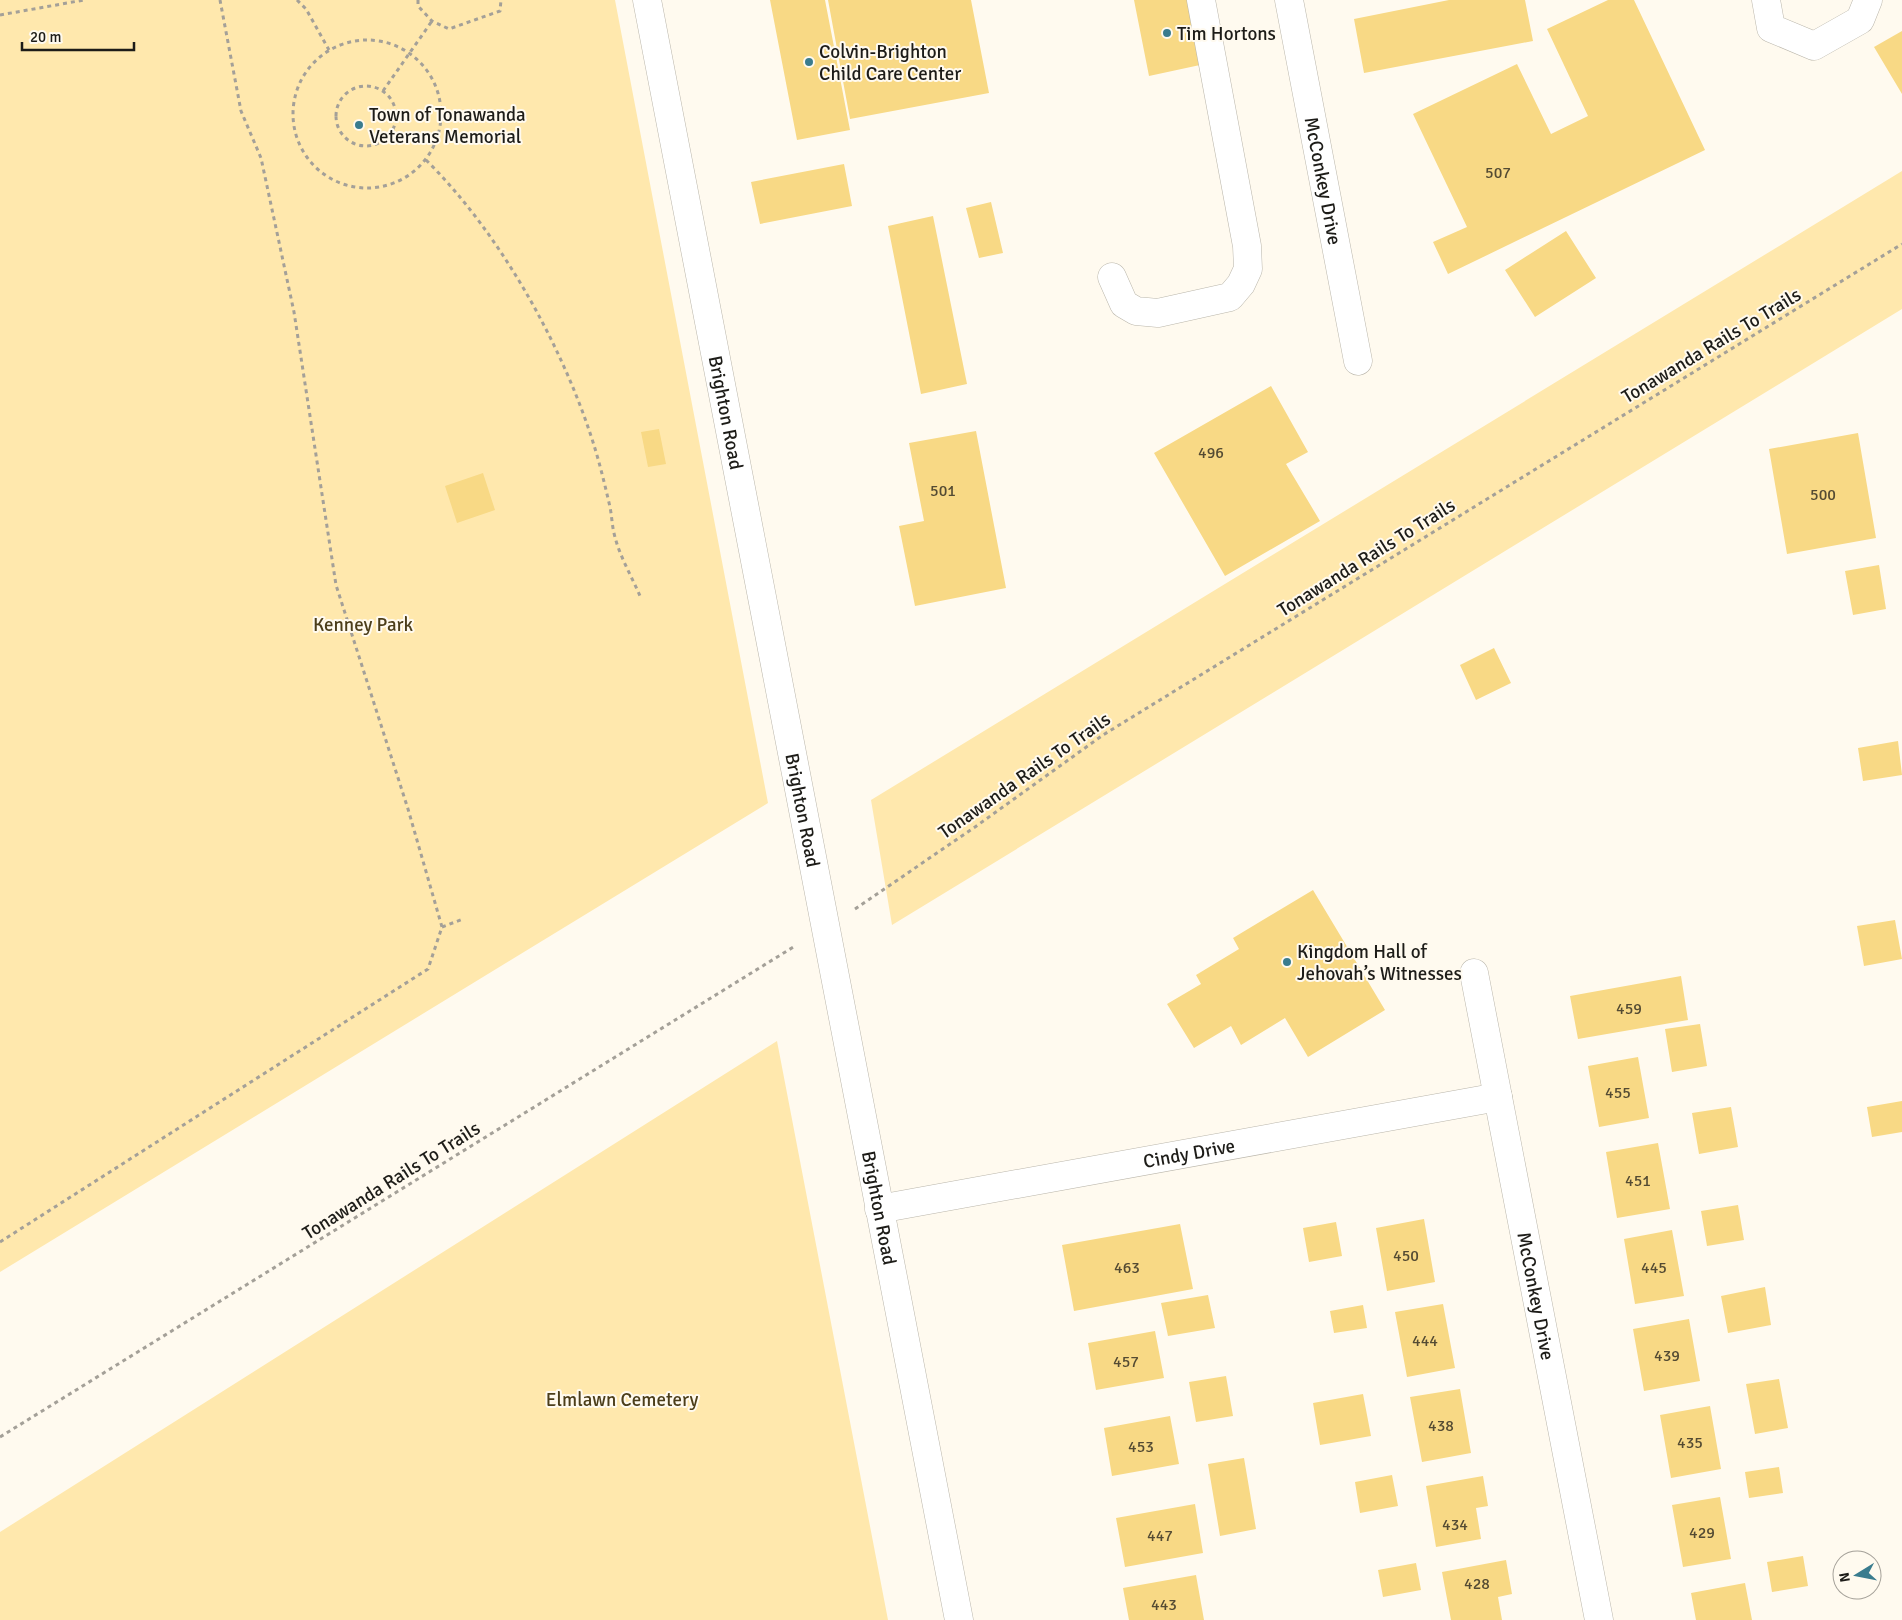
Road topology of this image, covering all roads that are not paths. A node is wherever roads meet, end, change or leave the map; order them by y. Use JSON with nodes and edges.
{"nodes":[{"id":1,"x":647,"y":0,"type":"edge"},
{"id":2,"x":1201,"y":0,"type":"edge"},
{"id":3,"x":1289,"y":0,"type":"edge"},
{"id":4,"x":1766,"y":0,"type":"edge"},
{"id":5,"x":1868,"y":0,"type":"edge"},
{"id":6,"x":1112,"y":276,"type":"dead end"},
{"id":7,"x":1358,"y":361,"type":"dead end"},
{"id":8,"x":1474,"y":973,"type":"dead end"},
{"id":9,"x":1498,"y":1097,"type":"junction"},
{"id":10,"x":879,"y":1209,"type":"junction"},
{"id":11,"x":959,"y":1620,"type":"edge"},
{"id":12,"x":1599,"y":1620,"type":"edge"}],
"edges":[{"from":1,"to":10,"type":"street","name":"Brighton Road"},
{"from":2,"to":6,"type":"street"},
{"from":3,"to":7,"type":"street","name":"McConkey Drive"},
{"from":4,"to":5,"type":"street"},
{"from":8,"to":9,"type":"street","name":"McConkey Drive"},
{"from":9,"to":10,"type":"street","name":"Cindy Drive"},
{"from":9,"to":12,"type":"street","name":"McConkey Drive"},
{"from":10,"to":11,"type":"street","name":"Brighton Road"}]}
